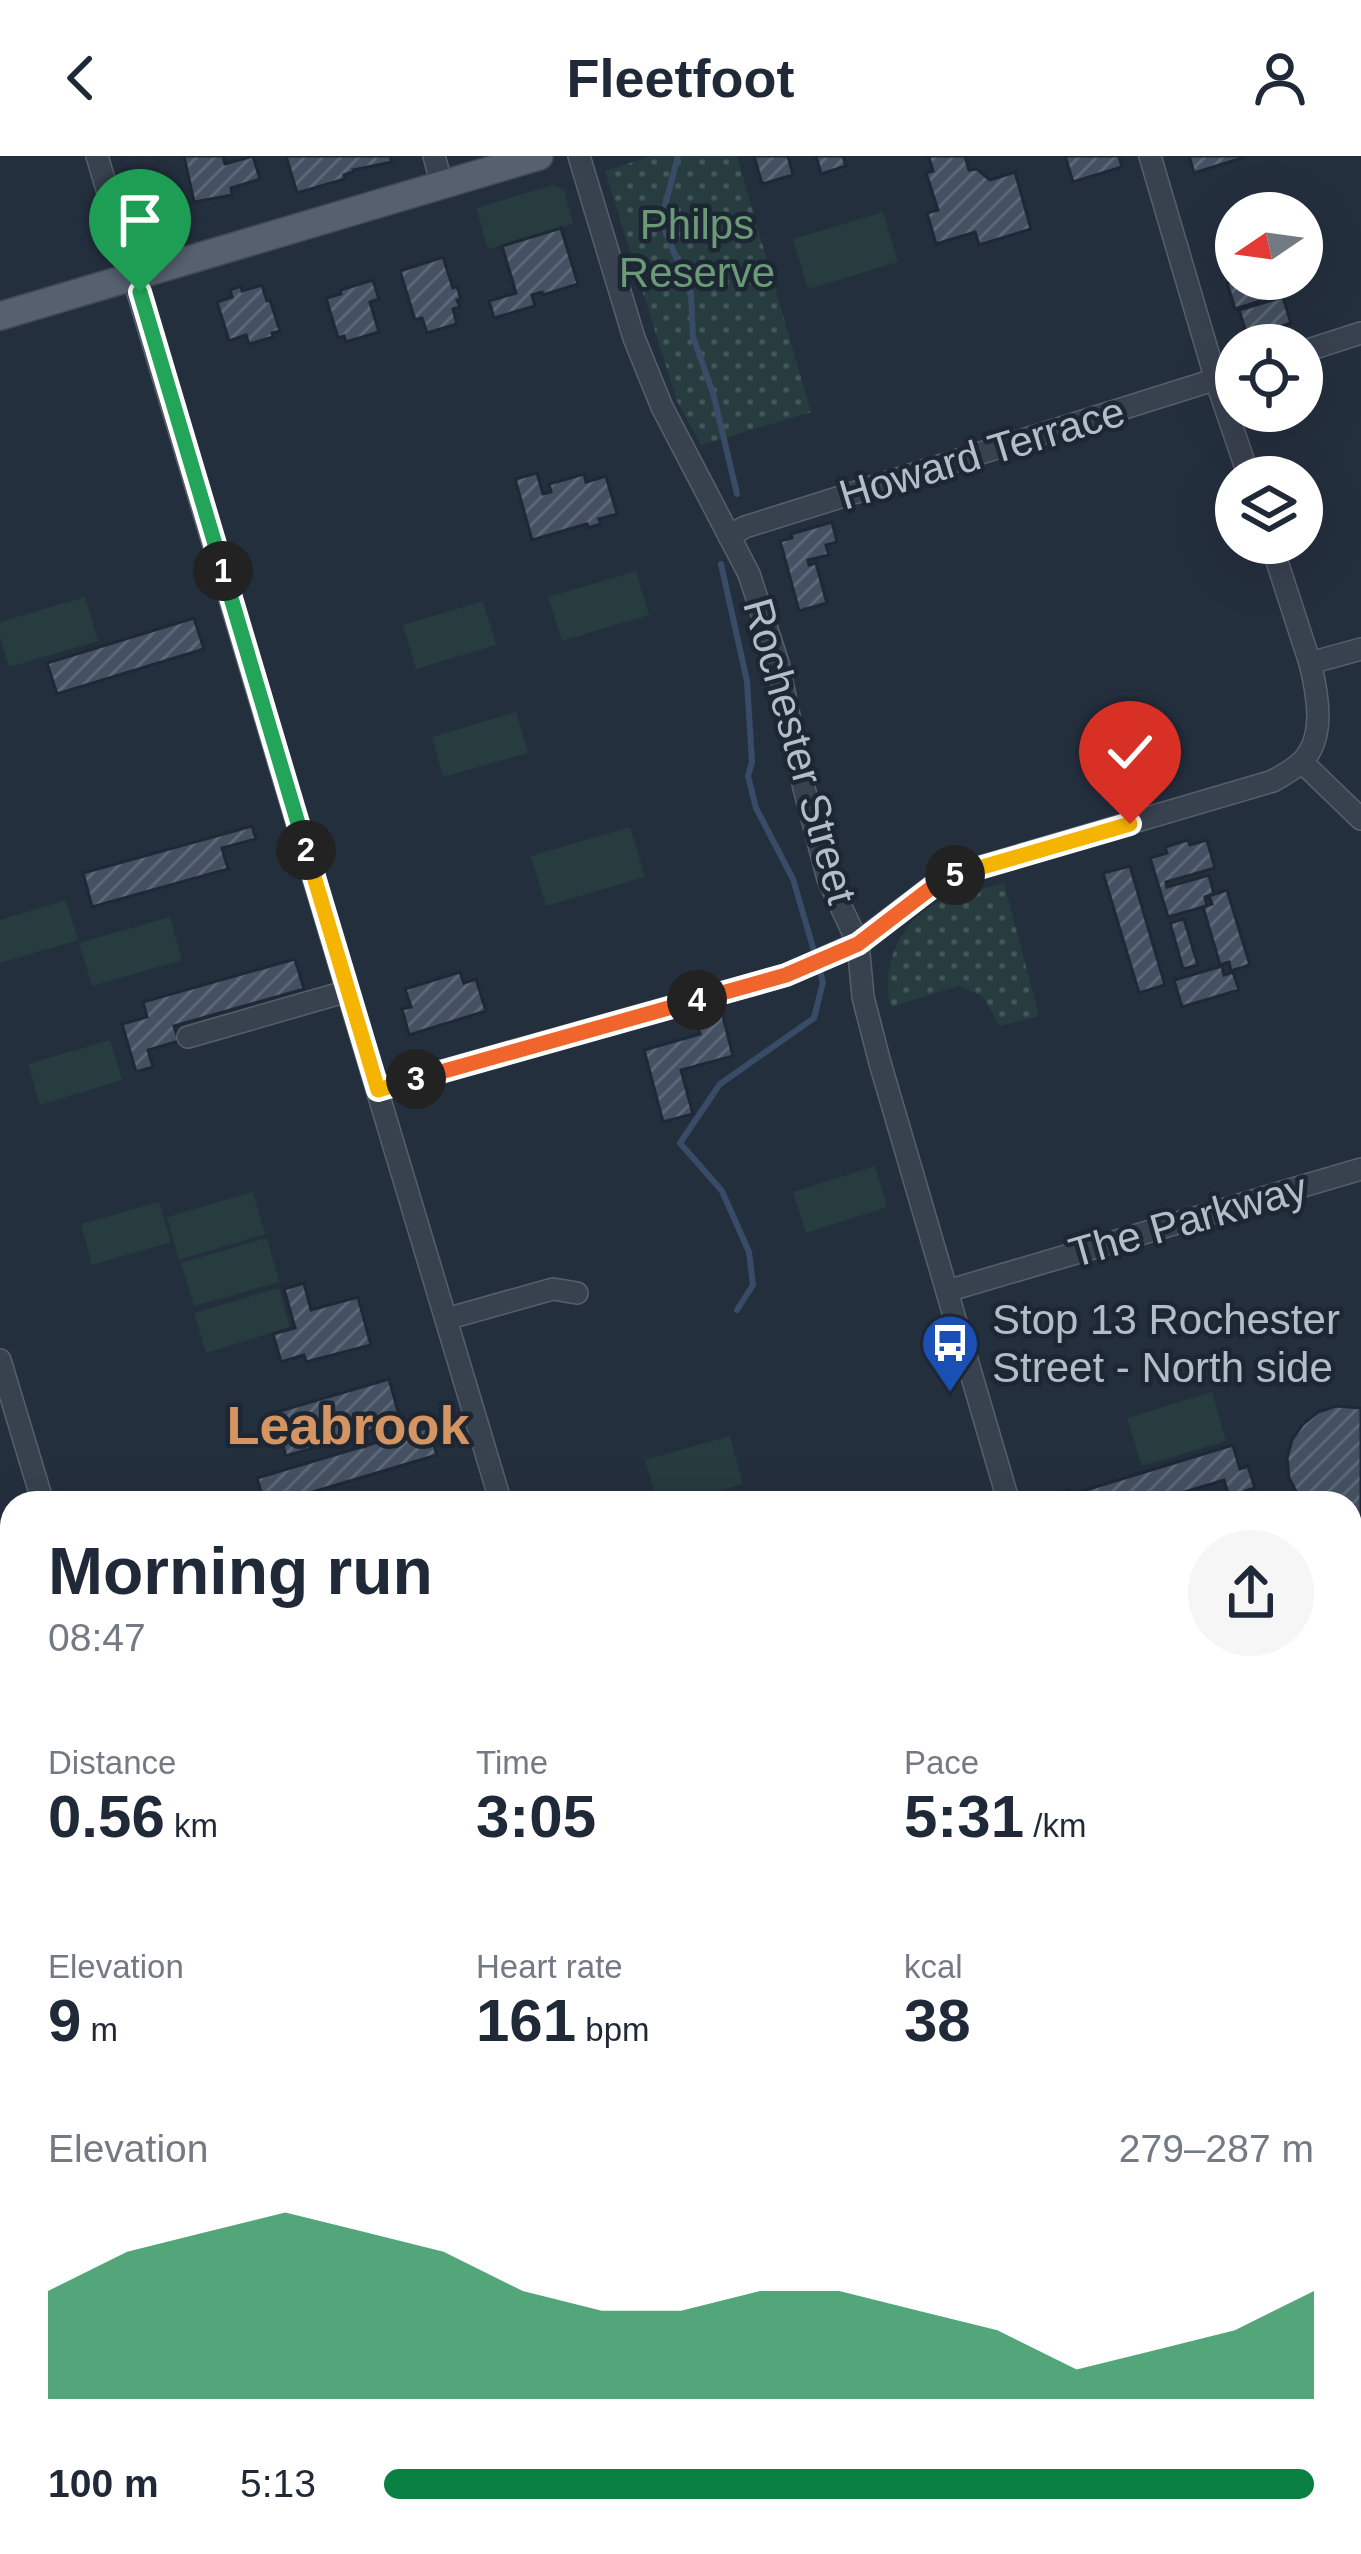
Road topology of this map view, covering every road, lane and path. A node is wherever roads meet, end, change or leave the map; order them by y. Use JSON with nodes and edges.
{"nodes":[{"id":1,"x":97,"y":156,"type":"edge"},
{"id":2,"x":434,"y":156,"type":"edge"},
{"id":3,"x":539,"y":156,"type":"edge"},
{"id":4,"x":579,"y":156,"type":"edge"},
{"id":5,"x":1150,"y":156,"type":"edge"},
{"id":6,"x":442,"y":185,"type":"junction"},
{"id":7,"x":134,"y":276,"type":"junction"},
{"id":8,"x":0,"y":316,"type":"edge"},
{"id":9,"x":1361,"y":333,"type":"edge"},
{"id":10,"x":1215,"y":344,"type":"edge"},
{"id":11,"x":1323,"y":345,"type":"edge"},
{"id":12,"x":1215,"y":379,"type":"edge"},
{"id":13,"x":729,"y":536,"type":"junction"},
{"id":14,"x":1277,"y":564,"type":"edge"},
{"id":15,"x":1361,"y":649,"type":"edge"},
{"id":16,"x":1310,"y":663,"type":"junction"},
{"id":17,"x":1303,"y":763,"type":"junction"},
{"id":18,"x":1361,"y":819,"type":"edge"},
{"id":19,"x":858,"y":944,"type":"junction"},
{"id":20,"x":348,"y":992,"type":"junction"},
{"id":21,"x":188,"y":1037,"type":"dead end"},
{"id":22,"x":378,"y":1090,"type":"junction"},
{"id":23,"x":1361,"y":1169,"type":"edge"},
{"id":24,"x":947,"y":1291,"type":"junction"},
{"id":25,"x":577,"y":1293,"type":"dead end"},
{"id":26,"x":446,"y":1319,"type":"junction"},
{"id":27,"x":0,"y":1360,"type":"edge"},
{"id":28,"x":39,"y":1491,"type":"edge"},
{"id":29,"x":497,"y":1491,"type":"edge"},
{"id":30,"x":1006,"y":1491,"type":"edge"}],
"edges":[{"from":1,"to":7,"type":"street"},
{"from":2,"to":6,"type":"street"},
{"from":3,"to":6,"type":"main road"},
{"from":4,"to":13,"type":"street","name":"Rochester Street"},
{"from":5,"to":10,"type":"street"},
{"from":6,"to":7,"type":"main road"},
{"from":7,"to":8,"type":"main road"},
{"from":7,"to":20,"type":"street"},
{"from":9,"to":11,"type":"street"},
{"from":12,"to":13,"type":"street","name":"Howard Terrace"},
{"from":13,"to":19,"type":"street","name":"Rochester Street"},
{"from":14,"to":16,"type":"street"},
{"from":15,"to":16,"type":"street"},
{"from":16,"to":17,"type":"street"},
{"from":17,"to":18,"type":"street"},
{"from":17,"to":19,"type":"street"},
{"from":19,"to":22,"type":"street"},
{"from":19,"to":24,"type":"street","name":"Rochester Street"},
{"from":20,"to":21,"type":"street"},
{"from":20,"to":22,"type":"street"},
{"from":22,"to":26,"type":"street"},
{"from":23,"to":24,"type":"street","name":"The Parkway"},
{"from":24,"to":30,"type":"street","name":"Rochester Street"},
{"from":25,"to":26,"type":"street"},
{"from":26,"to":29,"type":"street"},
{"from":27,"to":28,"type":"street"}]}
